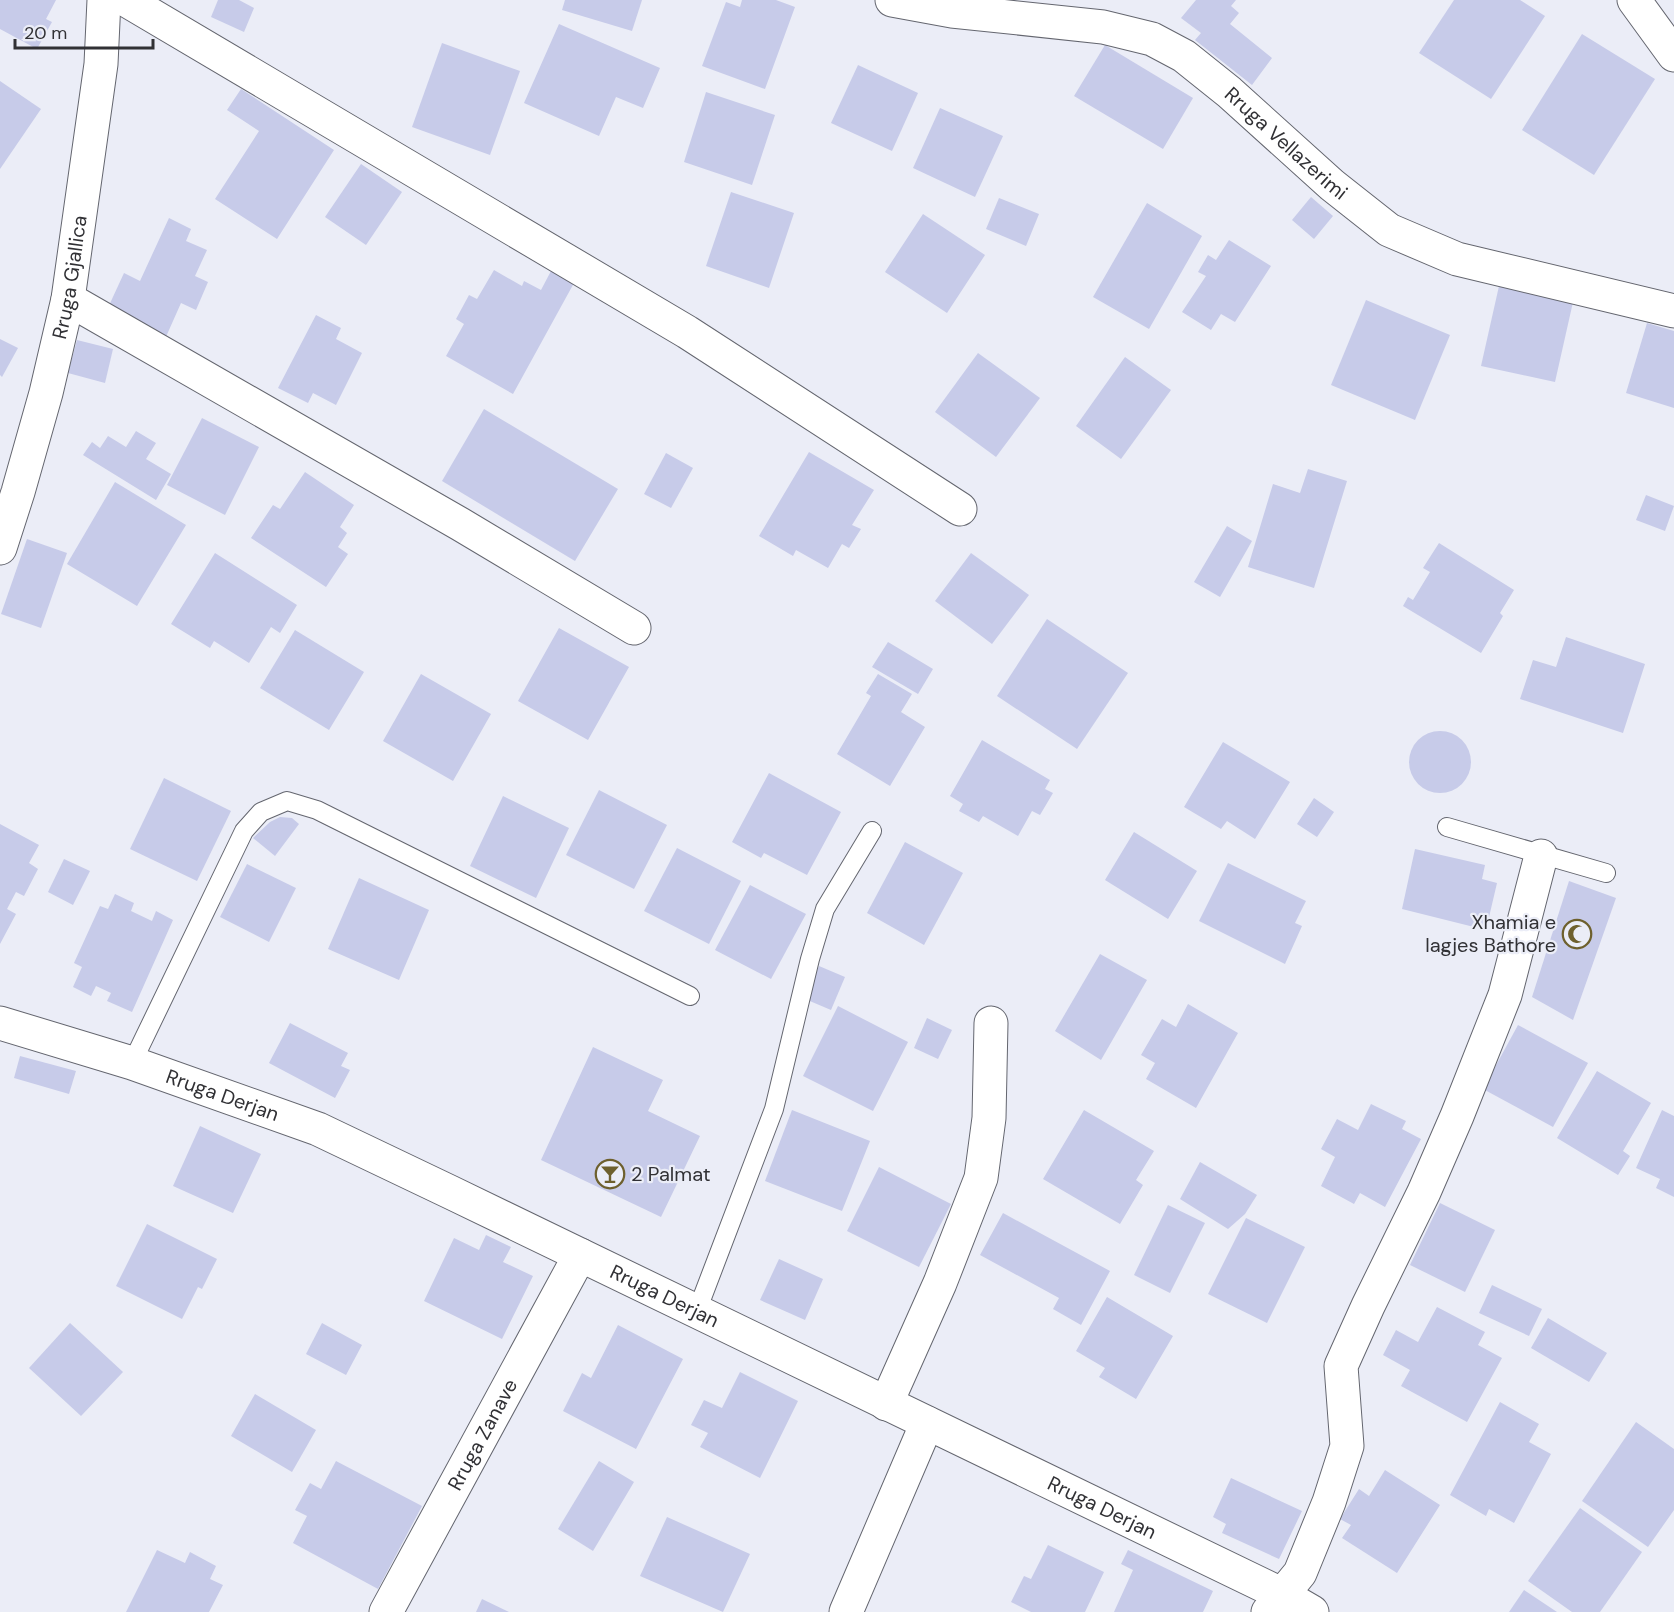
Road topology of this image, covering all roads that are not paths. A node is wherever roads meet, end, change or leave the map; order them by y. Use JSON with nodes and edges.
{"nodes":[{"id":1,"x":104,"y":0,"type":"edge"},
{"id":2,"x":126,"y":0,"type":"edge"},
{"id":3,"x":892,"y":0,"type":"edge"},
{"id":4,"x":1634,"y":0,"type":"edge"},
{"id":5,"x":1674,"y":55,"type":"edge"},
{"id":6,"x":68,"y":299,"type":"junction"},
{"id":7,"x":1674,"y":311,"type":"edge"},
{"id":8,"x":9,"y":485,"type":"edge"},
{"id":9,"x":960,"y":509,"type":"dead end"},
{"id":10,"x":0,"y":548,"type":"edge"},
{"id":11,"x":634,"y":628,"type":"dead end"},
{"id":12,"x":1447,"y":827,"type":"dead end"},
{"id":13,"x":872,"y":831,"type":"dead end"},
{"id":14,"x":1541,"y":856,"type":"junction"},
{"id":15,"x":1606,"y":873,"type":"dead end"},
{"id":16,"x":690,"y":996,"type":"dead end"},
{"id":17,"x":0,"y":1023,"type":"edge"},
{"id":18,"x":991,"y":1023,"type":"dead end"},
{"id":19,"x":132,"y":1063,"type":"junction"},
{"id":20,"x":580,"y":1255,"type":"junction"},
{"id":21,"x":697,"y":1311,"type":"junction"},
{"id":22,"x":885,"y":1404,"type":"junction"},
{"id":23,"x":927,"y":1423,"type":"junction"},
{"id":24,"x":1274,"y":1603,"type":"edge"},
{"id":25,"x":386,"y":1612,"type":"edge"},
{"id":26,"x":846,"y":1612,"type":"edge"},
{"id":27,"x":1312,"y":1612,"type":"edge"}],
"edges":[{"from":1,"to":6,"type":"street","name":"Rruga Gjallica"},
{"from":2,"to":9,"type":"street"},
{"from":3,"to":7,"type":"street","name":"Rruga Vellazerimi"},
{"from":4,"to":5,"type":"street"},
{"from":6,"to":8,"type":"street","name":"Rruga Gjallica"},
{"from":6,"to":11,"type":"street"},
{"from":8,"to":10,"type":"street","name":"Rruga Gjallica"},
{"from":12,"to":14,"type":"lane"},
{"from":13,"to":21,"type":"lane"},
{"from":14,"to":15,"type":"lane"},
{"from":14,"to":24,"type":"street"},
{"from":16,"to":19,"type":"lane"},
{"from":17,"to":19,"type":"street","name":"Rruga Derjan"},
{"from":18,"to":22,"type":"street"},
{"from":19,"to":20,"type":"street","name":"Rruga Derjan"},
{"from":20,"to":21,"type":"street","name":"Rruga Derjan"},
{"from":20,"to":25,"type":"street","name":"Rruga Zanave"},
{"from":21,"to":22,"type":"street","name":"Rruga Derjan"},
{"from":22,"to":23,"type":"street","name":"Rruga Derjan"},
{"from":23,"to":24,"type":"street","name":"Rruga Derjan"},
{"from":23,"to":26,"type":"street"},
{"from":24,"to":27,"type":"street","name":"Rruga Derjan"}]}
